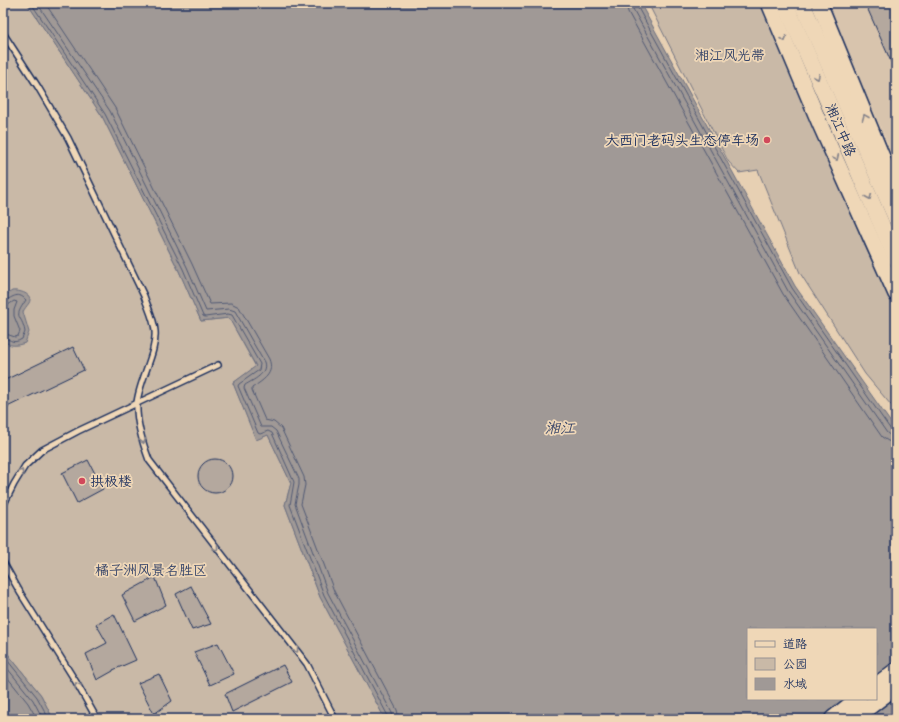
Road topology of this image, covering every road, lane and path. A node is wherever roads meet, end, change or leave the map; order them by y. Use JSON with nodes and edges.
{"nodes":[{"id":1,"x":769,"y":3,"type":"edge"},
{"id":2,"x":785,"y":3,"type":"edge"},
{"id":3,"x":802,"y":3,"type":"edge"},
{"id":4,"x":819,"y":3,"type":"edge"},
{"id":5,"x":3,"y":33,"type":"edge"},
{"id":6,"x":896,"y":191,"type":"edge"},
{"id":7,"x":896,"y":218,"type":"edge"},
{"id":8,"x":896,"y":258,"type":"edge"},
{"id":9,"x":896,"y":294,"type":"edge"},
{"id":10,"x":218,"y":365,"type":"dead end"},
{"id":11,"x":137,"y":403,"type":"junction"},
{"id":12,"x":3,"y":506,"type":"edge"},
{"id":13,"x":3,"y":562,"type":"edge"},
{"id":14,"x":896,"y":671,"type":"edge"},
{"id":15,"x":877,"y":685,"type":"edge"},
{"id":16,"x":896,"y":686,"type":"edge"},
{"id":17,"x":857,"y":700,"type":"edge"},
{"id":18,"x":96,"y":719,"type":"edge"},
{"id":19,"x":335,"y":719,"type":"edge"},
{"id":20,"x":833,"y":719,"type":"edge"},
{"id":21,"x":853,"y":719,"type":"edge"}],
"edges":[{"from":1,"to":9,"type":"street","one_way":true},
{"from":2,"to":8,"type":"main road","name":"湘江中路","one_way":true},
{"from":3,"to":7,"type":"main road","name":"湘江中路"},
{"from":6,"to":4,"type":"street","name":"湘江中路","one_way":true},
{"from":5,"to":11,"type":"lane"},
{"from":10,"to":11,"type":"lane"},
{"from":12,"to":11,"type":"lane","one_way":true},
{"from":11,"to":19,"type":"lane","one_way":true},
{"from":18,"to":13,"type":"lane","one_way":true},
{"from":14,"to":15,"type":"main road"},
{"from":16,"to":21,"type":"main road"},
{"from":17,"to":20,"type":"main road"}]}
